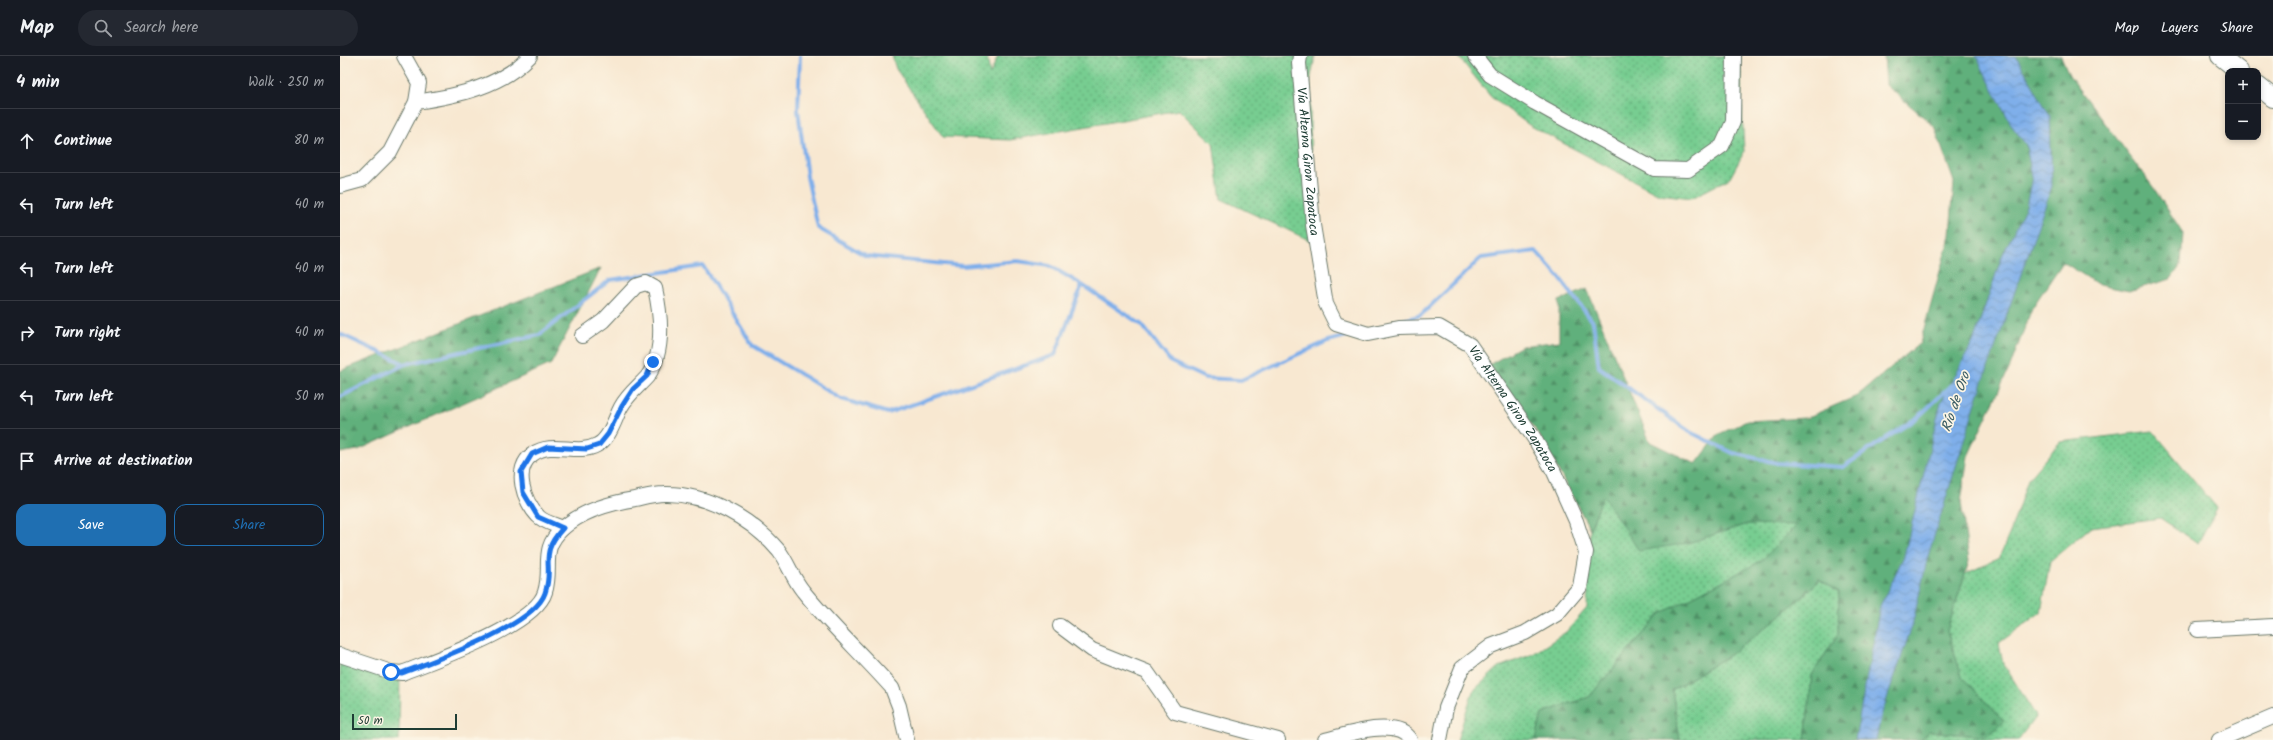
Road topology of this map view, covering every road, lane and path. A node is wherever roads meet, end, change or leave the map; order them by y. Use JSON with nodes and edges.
{"nodes":[{"id":1,"x":404,"y":56,"type":"edge"},
{"id":2,"x":530,"y":56,"type":"edge"},
{"id":3,"x":1300,"y":56,"type":"edge"},
{"id":4,"x":1475,"y":56,"type":"edge"},
{"id":5,"x":1734,"y":56,"type":"edge"},
{"id":6,"x":2261,"y":88,"type":"edge"},
{"id":7,"x":2273,"y":98,"type":"edge"},
{"id":8,"x":416,"y":102,"type":"junction"},
{"id":9,"x":340,"y":186,"type":"edge"},
{"id":10,"x":582,"y":336,"type":"dead end"},
{"id":11,"x":563,"y":528,"type":"junction"},
{"id":12,"x":1060,"y":626,"type":"dead end"},
{"id":13,"x":2273,"y":626,"type":"edge"},
{"id":14,"x":2197,"y":630,"type":"dead end"},
{"id":15,"x":340,"y":655,"type":"edge"},
{"id":16,"x":2273,"y":716,"type":"edge"},
{"id":17,"x":907,"y":740,"type":"edge"},
{"id":18,"x":1278,"y":740,"type":"edge"},
{"id":19,"x":1325,"y":740,"type":"edge"},
{"id":20,"x":1410,"y":740,"type":"edge"},
{"id":21,"x":1440,"y":740,"type":"edge"},
{"id":22,"x":2219,"y":740,"type":"edge"}],
"edges":[{"from":1,"to":8,"type":"street"},
{"from":2,"to":8,"type":"street"},
{"from":3,"to":21,"type":"street","name":"Vía Alterna Giron Zapatoca"},
{"from":4,"to":5,"type":"street"},
{"from":6,"to":7,"type":"main road"},
{"from":8,"to":9,"type":"street"},
{"from":10,"to":11,"type":"street"},
{"from":11,"to":15,"type":"street"},
{"from":11,"to":17,"type":"street"},
{"from":12,"to":18,"type":"street"},
{"from":13,"to":14,"type":"street"},
{"from":16,"to":22,"type":"street"},
{"from":19,"to":20,"type":"street"}]}
